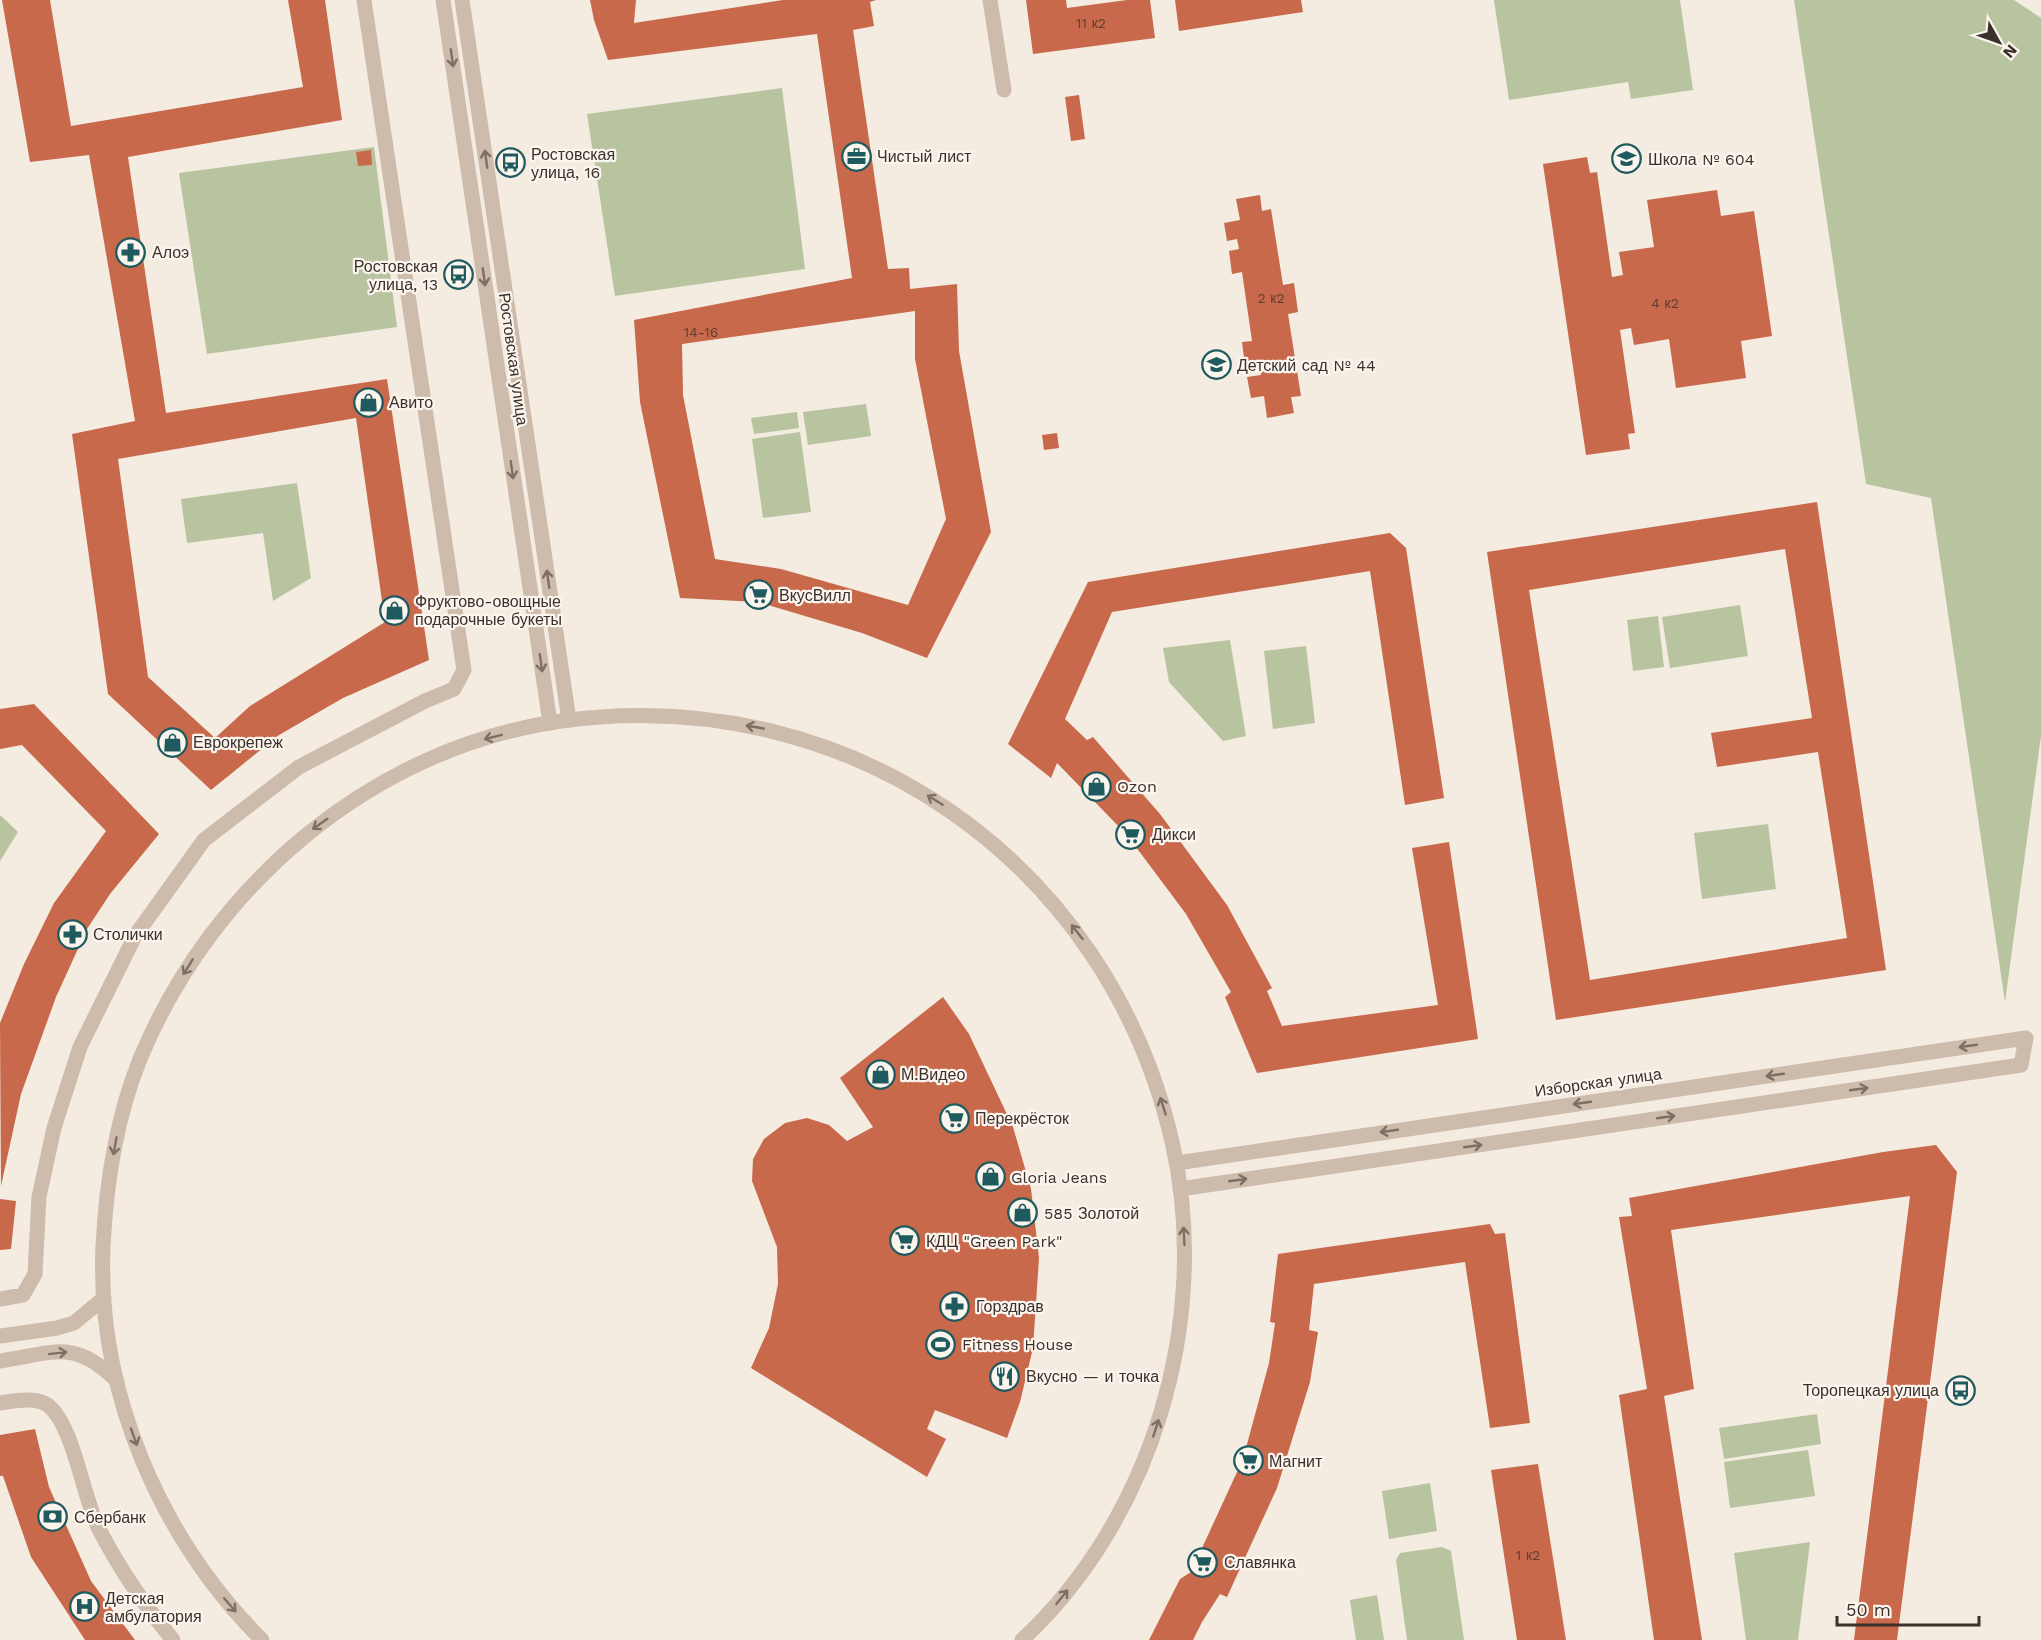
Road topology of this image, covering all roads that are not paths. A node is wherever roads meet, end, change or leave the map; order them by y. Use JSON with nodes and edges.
{"nodes":[{"id":1,"x":364,"y":0,"type":"edge"},
{"id":2,"x":443,"y":0,"type":"edge"},
{"id":3,"x":462,"y":0,"type":"edge"},
{"id":4,"x":990,"y":0,"type":"edge"},
{"id":5,"x":1004,"y":90,"type":"dead end"},
{"id":6,"x":569,"y":720,"type":"junction"},
{"id":7,"x":550,"y":723,"type":"junction"},
{"id":8,"x":1176,"y":1163,"type":"junction"},
{"id":9,"x":1180,"y":1189,"type":"junction"},
{"id":10,"x":104,"y":1298,"type":"junction"},
{"id":11,"x":0,"y":1299,"type":"edge"},
{"id":12,"x":0,"y":1336,"type":"edge"},
{"id":13,"x":0,"y":1361,"type":"edge"},
{"id":14,"x":117,"y":1381,"type":"junction"},
{"id":15,"x":0,"y":1403,"type":"edge"},
{"id":16,"x":173,"y":1640,"type":"edge"},
{"id":17,"x":262,"y":1640,"type":"edge"},
{"id":18,"x":1022,"y":1640,"type":"edge"}],
"edges":[{"from":1,"to":11,"type":"street"},
{"from":2,"to":7,"type":"street","name":"Ростовская улица","one_way":true},
{"from":6,"to":3,"type":"street","name":"Ростовская улица","one_way":true},
{"from":4,"to":5,"type":"street"},
{"from":6,"to":7,"type":"street"},
{"from":8,"to":6,"type":"street","one_way":true},
{"from":7,"to":10,"type":"street","one_way":true},
{"from":8,"to":9,"type":"street"},
{"from":9,"to":8,"type":"street","name":"Изборская улица","one_way":true},
{"from":18,"to":9,"type":"street","one_way":true},
{"from":10,"to":12,"type":"street"},
{"from":10,"to":14,"type":"street"},
{"from":13,"to":14,"type":"street","one_way":true},
{"from":14,"to":17,"type":"street","one_way":true},
{"from":15,"to":16,"type":"street"}]}
